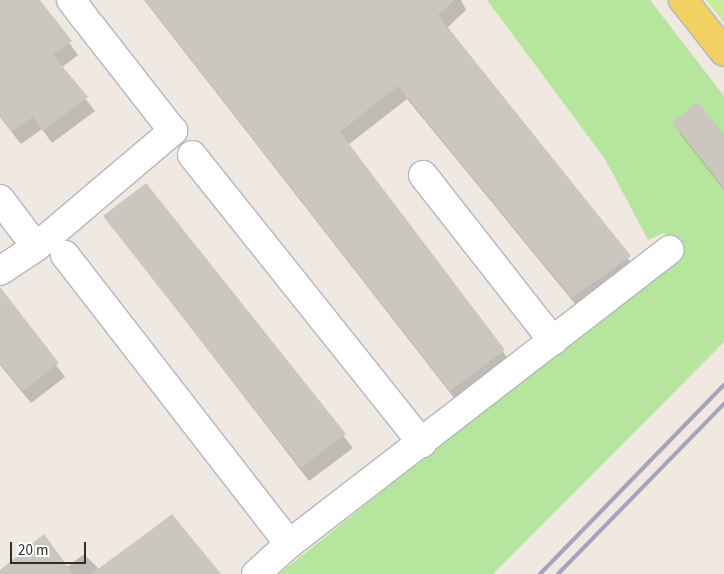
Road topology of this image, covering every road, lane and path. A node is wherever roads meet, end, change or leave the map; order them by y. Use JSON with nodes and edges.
{"nodes":[{"id":1,"x":683,"y":0,"type":"edge"},
{"id":2,"x":83,"y":15,"type":"edge"},
{"id":3,"x":724,"y":52,"type":"edge"},
{"id":4,"x":185,"y":145,"type":"junction"},
{"id":5,"x":423,"y":175,"type":"dead end"},
{"id":6,"x":0,"y":199,"type":"edge"},
{"id":7,"x":53,"y":247,"type":"junction"},
{"id":8,"x":670,"y":250,"type":"dead end"},
{"id":9,"x":0,"y":270,"type":"edge"},
{"id":10,"x":553,"y":341,"type":"junction"},
{"id":11,"x":422,"y":444,"type":"junction"},
{"id":12,"x":289,"y":544,"type":"junction"},
{"id":13,"x":256,"y":574,"type":"edge"}],
"edges":[{"from":1,"to":3,"type":"main road"},
{"from":2,"to":4,"type":"lane"},
{"from":4,"to":7,"type":"lane"},
{"from":4,"to":11,"type":"lane"},
{"from":5,"to":10,"type":"lane"},
{"from":6,"to":7,"type":"lane"},
{"from":7,"to":9,"type":"lane"},
{"from":7,"to":12,"type":"lane"},
{"from":8,"to":10,"type":"lane"},
{"from":10,"to":11,"type":"lane"},
{"from":11,"to":12,"type":"lane"},
{"from":12,"to":13,"type":"lane"}]}
